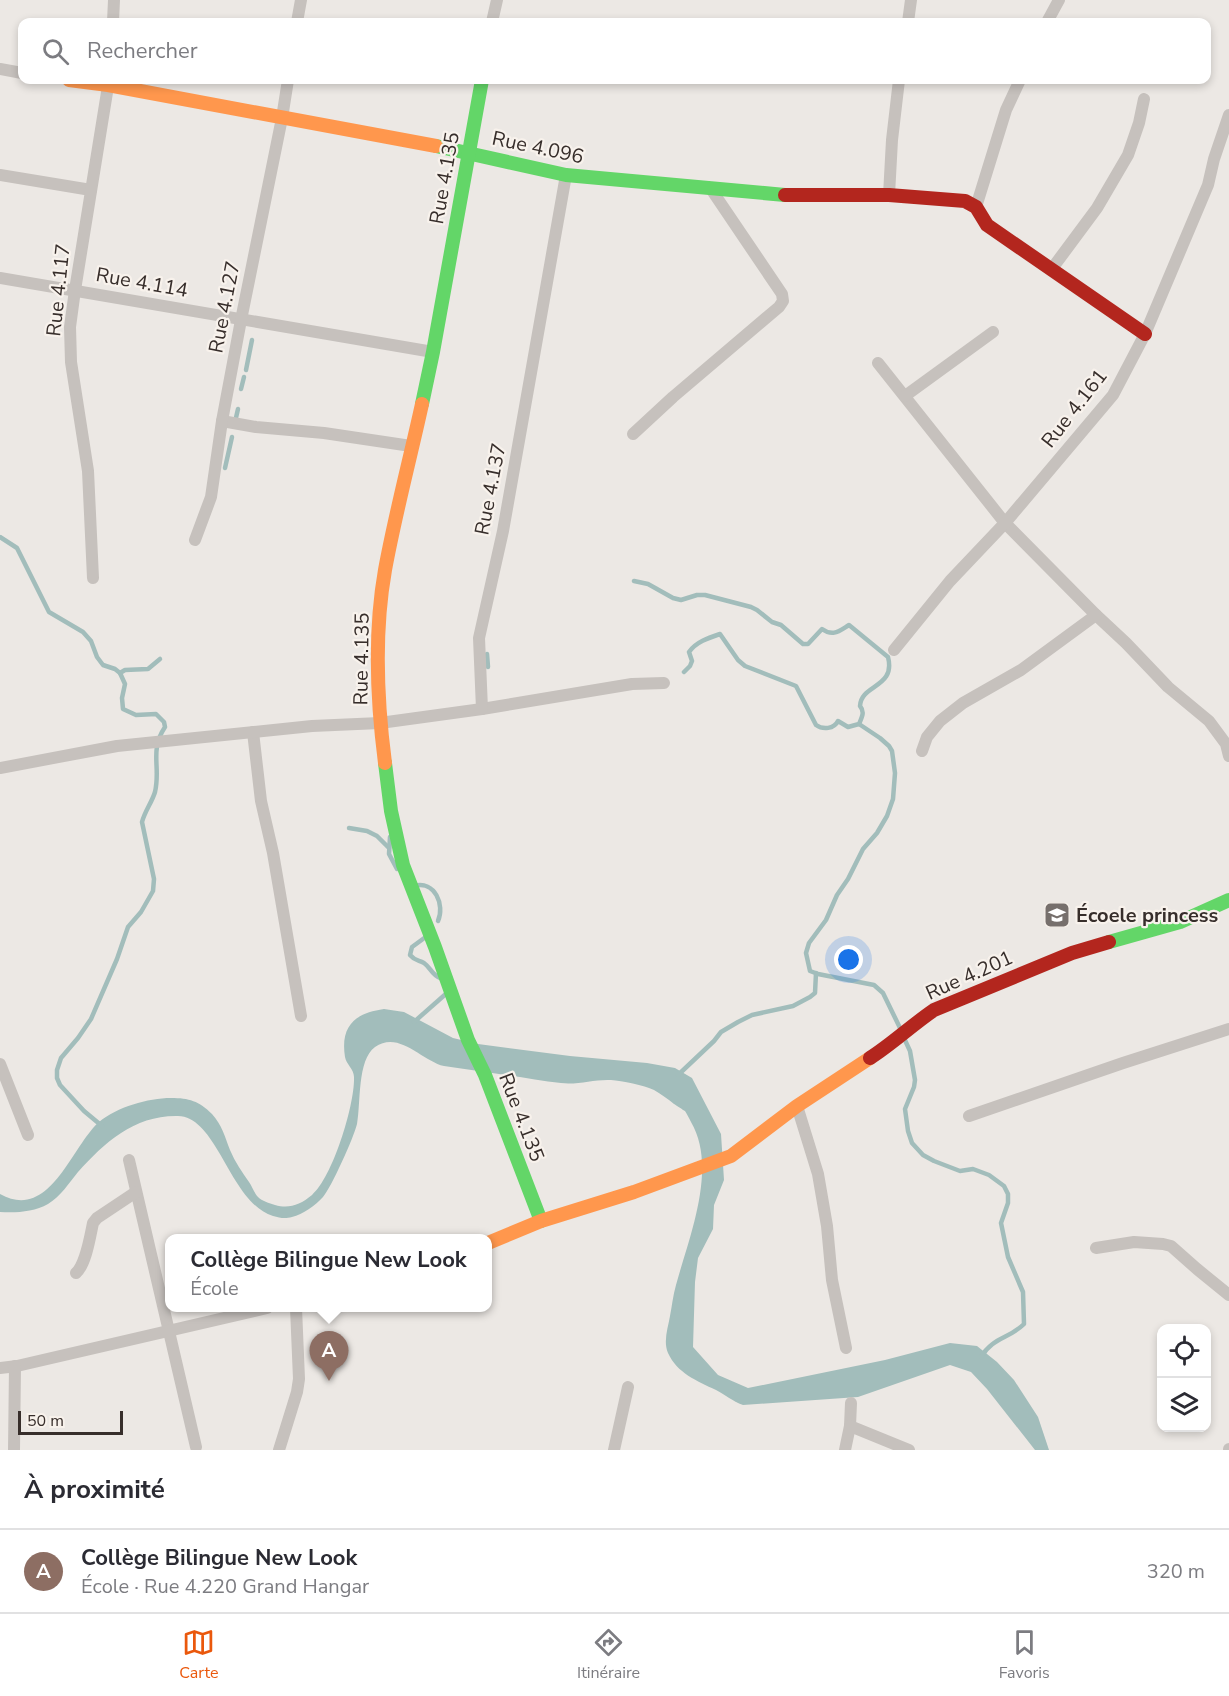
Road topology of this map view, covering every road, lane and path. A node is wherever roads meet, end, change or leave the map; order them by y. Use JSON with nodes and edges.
{"nodes":[{"id":1,"x":114,"y":0,"type":"edge"},
{"id":2,"x":301,"y":0,"type":"edge"},
{"id":3,"x":497,"y":0,"type":"edge"},
{"id":4,"x":911,"y":0,"type":"edge"},
{"id":5,"x":1059,"y":0,"type":"edge"},
{"id":6,"x":113,"y":18,"type":"edge"},
{"id":7,"x":298,"y":18,"type":"edge"},
{"id":8,"x":493,"y":18,"type":"edge"},
{"id":9,"x":909,"y":18,"type":"edge"},
{"id":10,"x":1049,"y":18,"type":"edge"},
{"id":11,"x":0,"y":69,"type":"edge"},
{"id":12,"x":18,"y":72,"type":"edge"},
{"id":13,"x":108,"y":84,"type":"edge"},
{"id":14,"x":118,"y":84,"type":"edge"},
{"id":15,"x":287,"y":84,"type":"edge"},
{"id":16,"x":481,"y":84,"type":"edge"},
{"id":17,"x":899,"y":84,"type":"edge"},
{"id":18,"x":1018,"y":84,"type":"edge"},
{"id":19,"x":1144,"y":99,"type":"dead end"},
{"id":20,"x":1229,"y":115,"type":"edge"},
{"id":21,"x":282,"y":117,"type":"junction"},
{"id":22,"x":468,"y":152,"type":"junction"},
{"id":23,"x":0,"y":175,"type":"edge"},
{"id":24,"x":566,"y":175,"type":"junction"},
{"id":25,"x":711,"y":189,"type":"junction"},
{"id":26,"x":91,"y":190,"type":"junction"},
{"id":27,"x":889,"y":195,"type":"junction"},
{"id":28,"x":976,"y":207,"type":"junction"},
{"id":29,"x":1050,"y":270,"type":"junction"},
{"id":30,"x":0,"y":278,"type":"edge"},
{"id":31,"x":75,"y":290,"type":"junction"},
{"id":32,"x":241,"y":320,"type":"junction"},
{"id":33,"x":993,"y":332,"type":"dead end"},
{"id":34,"x":1145,"y":334,"type":"junction"},
{"id":35,"x":432,"y":352,"type":"junction"},
{"id":36,"x":878,"y":363,"type":"dead end"},
{"id":37,"x":905,"y":396,"type":"junction"},
{"id":38,"x":222,"y":421,"type":"junction"},
{"id":39,"x":633,"y":434,"type":"dead end"},
{"id":40,"x":411,"y":446,"type":"junction"},
{"id":41,"x":1005,"y":523,"type":"junction"},
{"id":42,"x":195,"y":540,"type":"dead end"},
{"id":43,"x":93,"y":578,"type":"dead end"},
{"id":44,"x":1096,"y":615,"type":"junction"},
{"id":45,"x":894,"y":650,"type":"dead end"},
{"id":46,"x":664,"y":684,"type":"dead end"},
{"id":47,"x":482,"y":709,"type":"junction"},
{"id":48,"x":380,"y":723,"type":"junction"},
{"id":49,"x":253,"y":732,"type":"junction"},
{"id":50,"x":922,"y":751,"type":"dead end"},
{"id":51,"x":1229,"y":756,"type":"edge"},
{"id":52,"x":0,"y":768,"type":"edge"},
{"id":53,"x":1229,"y":900,"type":"edge"},
{"id":54,"x":301,"y":1016,"type":"dead end"},
{"id":55,"x":1229,"y":1029,"type":"edge"},
{"id":56,"x":0,"y":1064,"type":"edge"},
{"id":57,"x":797,"y":1106,"type":"junction"},
{"id":58,"x":969,"y":1116,"type":"dead end"},
{"id":59,"x":28,"y":1135,"type":"dead end"},
{"id":60,"x":129,"y":1160,"type":"dead end"},
{"id":61,"x":136,"y":1192,"type":"junction"},
{"id":62,"x":541,"y":1221,"type":"junction"},
{"id":63,"x":492,"y":1241,"type":"edge"},
{"id":64,"x":1096,"y":1248,"type":"dead end"},
{"id":65,"x":76,"y":1272,"type":"dead end"},
{"id":66,"x":1229,"y":1294,"type":"edge"},
{"id":67,"x":249,"y":1312,"type":"edge"},
{"id":68,"x":296,"y":1312,"type":"edge"},
{"id":69,"x":169,"y":1330,"type":"junction"},
{"id":70,"x":846,"y":1348,"type":"dead end"},
{"id":71,"x":15,"y":1366,"type":"junction"},
{"id":72,"x":0,"y":1368,"type":"edge"},
{"id":73,"x":628,"y":1387,"type":"dead end"},
{"id":74,"x":852,"y":1403,"type":"dead end"},
{"id":75,"x":850,"y":1426,"type":"junction"},
{"id":76,"x":196,"y":1447,"type":"dead end"},
{"id":77,"x":14,"y":1450,"type":"edge"},
{"id":78,"x":279,"y":1450,"type":"edge"},
{"id":79,"x":614,"y":1450,"type":"edge"},
{"id":80,"x":844,"y":1450,"type":"edge"},
{"id":81,"x":909,"y":1450,"type":"edge"}],
"edges":[{"from":1,"to":6,"type":"street"},
{"from":2,"to":7,"type":"street"},
{"from":3,"to":8,"type":"street"},
{"from":4,"to":9,"type":"street"},
{"from":5,"to":10,"type":"street"},
{"from":11,"to":12,"type":"street"},
{"from":13,"to":26,"type":"street","name":"Rue 4.117"},
{"from":14,"to":21,"type":"street","name":"Rue 4.096"},
{"from":15,"to":21,"type":"street","name":"Rue 4.127"},
{"from":16,"to":22,"type":"street","name":"Rue 4.135"},
{"from":17,"to":27,"type":"street"},
{"from":18,"to":28,"type":"street"},
{"from":19,"to":29,"type":"street"},
{"from":20,"to":34,"type":"street","name":"Rue 4.161"},
{"from":21,"to":22,"type":"street","name":"Rue 4.096"},
{"from":21,"to":32,"type":"street","name":"Rue 4.127"},
{"from":22,"to":24,"type":"street","name":"Rue 4.096"},
{"from":22,"to":35,"type":"street","name":"Rue 4.135"},
{"from":23,"to":26,"type":"street"},
{"from":24,"to":25,"type":"street","name":"Rue 4.096"},
{"from":24,"to":47,"type":"street","name":"Rue 4.137"},
{"from":25,"to":27,"type":"street","name":"Rue 4.096"},
{"from":25,"to":39,"type":"street"},
{"from":26,"to":31,"type":"street","name":"Rue 4.117"},
{"from":27,"to":28,"type":"street","name":"Rue 4.096"},
{"from":28,"to":29,"type":"street"},
{"from":29,"to":34,"type":"street"},
{"from":30,"to":31,"type":"street","name":"Rue 4.114"},
{"from":31,"to":32,"type":"street","name":"Rue 4.114"},
{"from":31,"to":43,"type":"street","name":"Rue 4.117"},
{"from":32,"to":35,"type":"street","name":"Rue 4.114"},
{"from":32,"to":38,"type":"street","name":"Rue 4.127"},
{"from":33,"to":37,"type":"street"},
{"from":34,"to":41,"type":"street","name":"Rue 4.161"},
{"from":35,"to":40,"type":"street","name":"Rue 4.135"},
{"from":36,"to":37,"type":"street"},
{"from":37,"to":41,"type":"street"},
{"from":38,"to":40,"type":"street"},
{"from":38,"to":42,"type":"street","name":"Rue 4.127"},
{"from":40,"to":48,"type":"street","name":"Rue 4.135"},
{"from":41,"to":44,"type":"street"},
{"from":41,"to":45,"type":"street","name":"Rue 4.161"},
{"from":44,"to":50,"type":"street"},
{"from":44,"to":51,"type":"street"},
{"from":46,"to":47,"type":"street"},
{"from":47,"to":48,"type":"street"},
{"from":48,"to":49,"type":"street"},
{"from":48,"to":62,"type":"street","name":"Rue 4.135"},
{"from":49,"to":52,"type":"street"},
{"from":49,"to":54,"type":"street"},
{"from":53,"to":57,"type":"street","name":"Rue 4.201"},
{"from":55,"to":58,"type":"street"},
{"from":56,"to":59,"type":"street"},
{"from":57,"to":62,"type":"street","name":"Rue 4.201"},
{"from":57,"to":70,"type":"street"},
{"from":60,"to":61,"type":"street"},
{"from":61,"to":65,"type":"street"},
{"from":61,"to":69,"type":"street"},
{"from":62,"to":63,"type":"street","name":"Rue 4.201"},
{"from":64,"to":66,"type":"street"},
{"from":67,"to":69,"type":"street"},
{"from":68,"to":78,"type":"street"},
{"from":69,"to":71,"type":"street"},
{"from":69,"to":76,"type":"street"},
{"from":71,"to":72,"type":"street"},
{"from":71,"to":77,"type":"street"},
{"from":73,"to":79,"type":"street"},
{"from":74,"to":75,"type":"street"},
{"from":75,"to":80,"type":"street"},
{"from":75,"to":81,"type":"street"}]}
